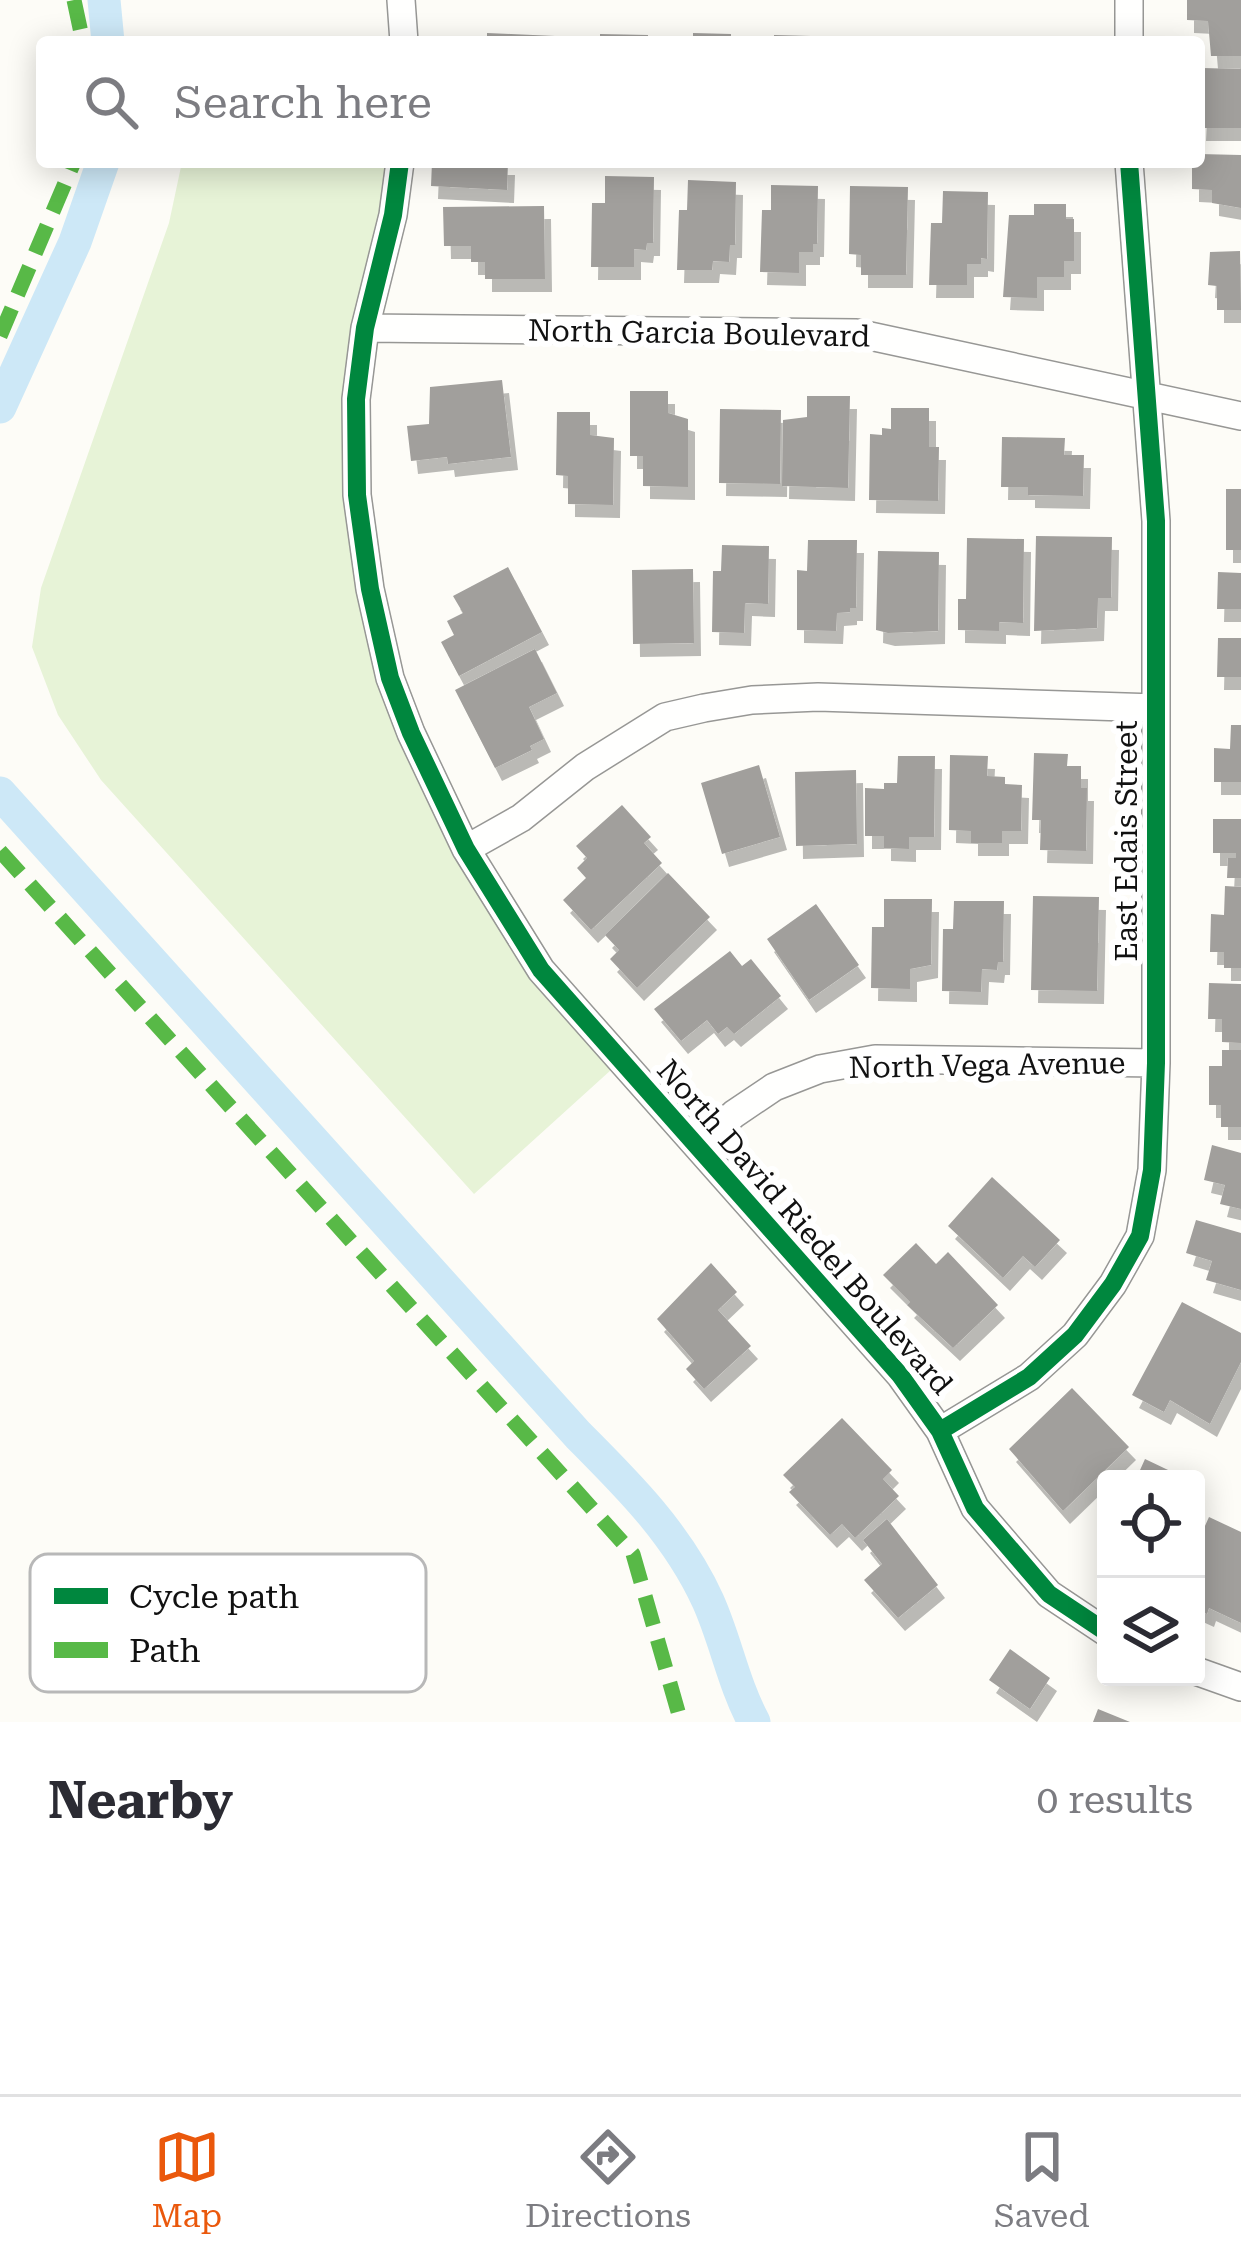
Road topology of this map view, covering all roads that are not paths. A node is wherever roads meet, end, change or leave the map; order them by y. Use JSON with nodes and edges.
{"nodes":[{"id":1,"x":401,"y":0,"type":"edge"},
{"id":2,"x":1129,"y":0,"type":"edge"},
{"id":3,"x":404,"y":36,"type":"edge"},
{"id":4,"x":1129,"y":36,"type":"edge"},
{"id":5,"x":399,"y":168,"type":"edge"},
{"id":6,"x":1129,"y":168,"type":"edge"},
{"id":7,"x":365,"y":328,"type":"junction"},
{"id":8,"x":1144,"y":397,"type":"junction"},
{"id":9,"x":1241,"y":416,"type":"edge"},
{"id":10,"x":1156,"y":708,"type":"junction"},
{"id":11,"x":466,"y":849,"type":"junction"},
{"id":12,"x":1156,"y":1064,"type":"junction"},
{"id":13,"x":698,"y":1146,"type":"junction"},
{"id":14,"x":940,"y":1431,"type":"junction"},
{"id":15,"x":1097,"y":1626,"type":"edge"},
{"id":16,"x":1205,"y":1674,"type":"edge"},
{"id":17,"x":1241,"y":1687,"type":"edge"}],
"edges":[{"from":1,"to":3,"type":"street"},
{"from":2,"to":4,"type":"street"},
{"from":5,"to":7,"type":"street","name":"North David Riedel Boulevard"},
{"from":6,"to":8,"type":"street","name":"East Edais Street"},
{"from":7,"to":8,"type":"street","name":"North Garcia Boulevard"},
{"from":7,"to":11,"type":"street","name":"North David Riedel Boulevard"},
{"from":8,"to":9,"type":"street","name":"North Garcia Boulevard"},
{"from":8,"to":10,"type":"street","name":"East Edais Street"},
{"from":10,"to":11,"type":"street"},
{"from":10,"to":12,"type":"street","name":"East Edais Street"},
{"from":11,"to":13,"type":"street","name":"North David Riedel Boulevard"},
{"from":12,"to":13,"type":"street","name":"North Vega Avenue"},
{"from":12,"to":14,"type":"street","name":"East Edais Street"},
{"from":13,"to":14,"type":"street","name":"North David Riedel Boulevard"},
{"from":14,"to":15,"type":"street","name":"North David Riedel Boulevard"},
{"from":16,"to":17,"type":"street"}]}
